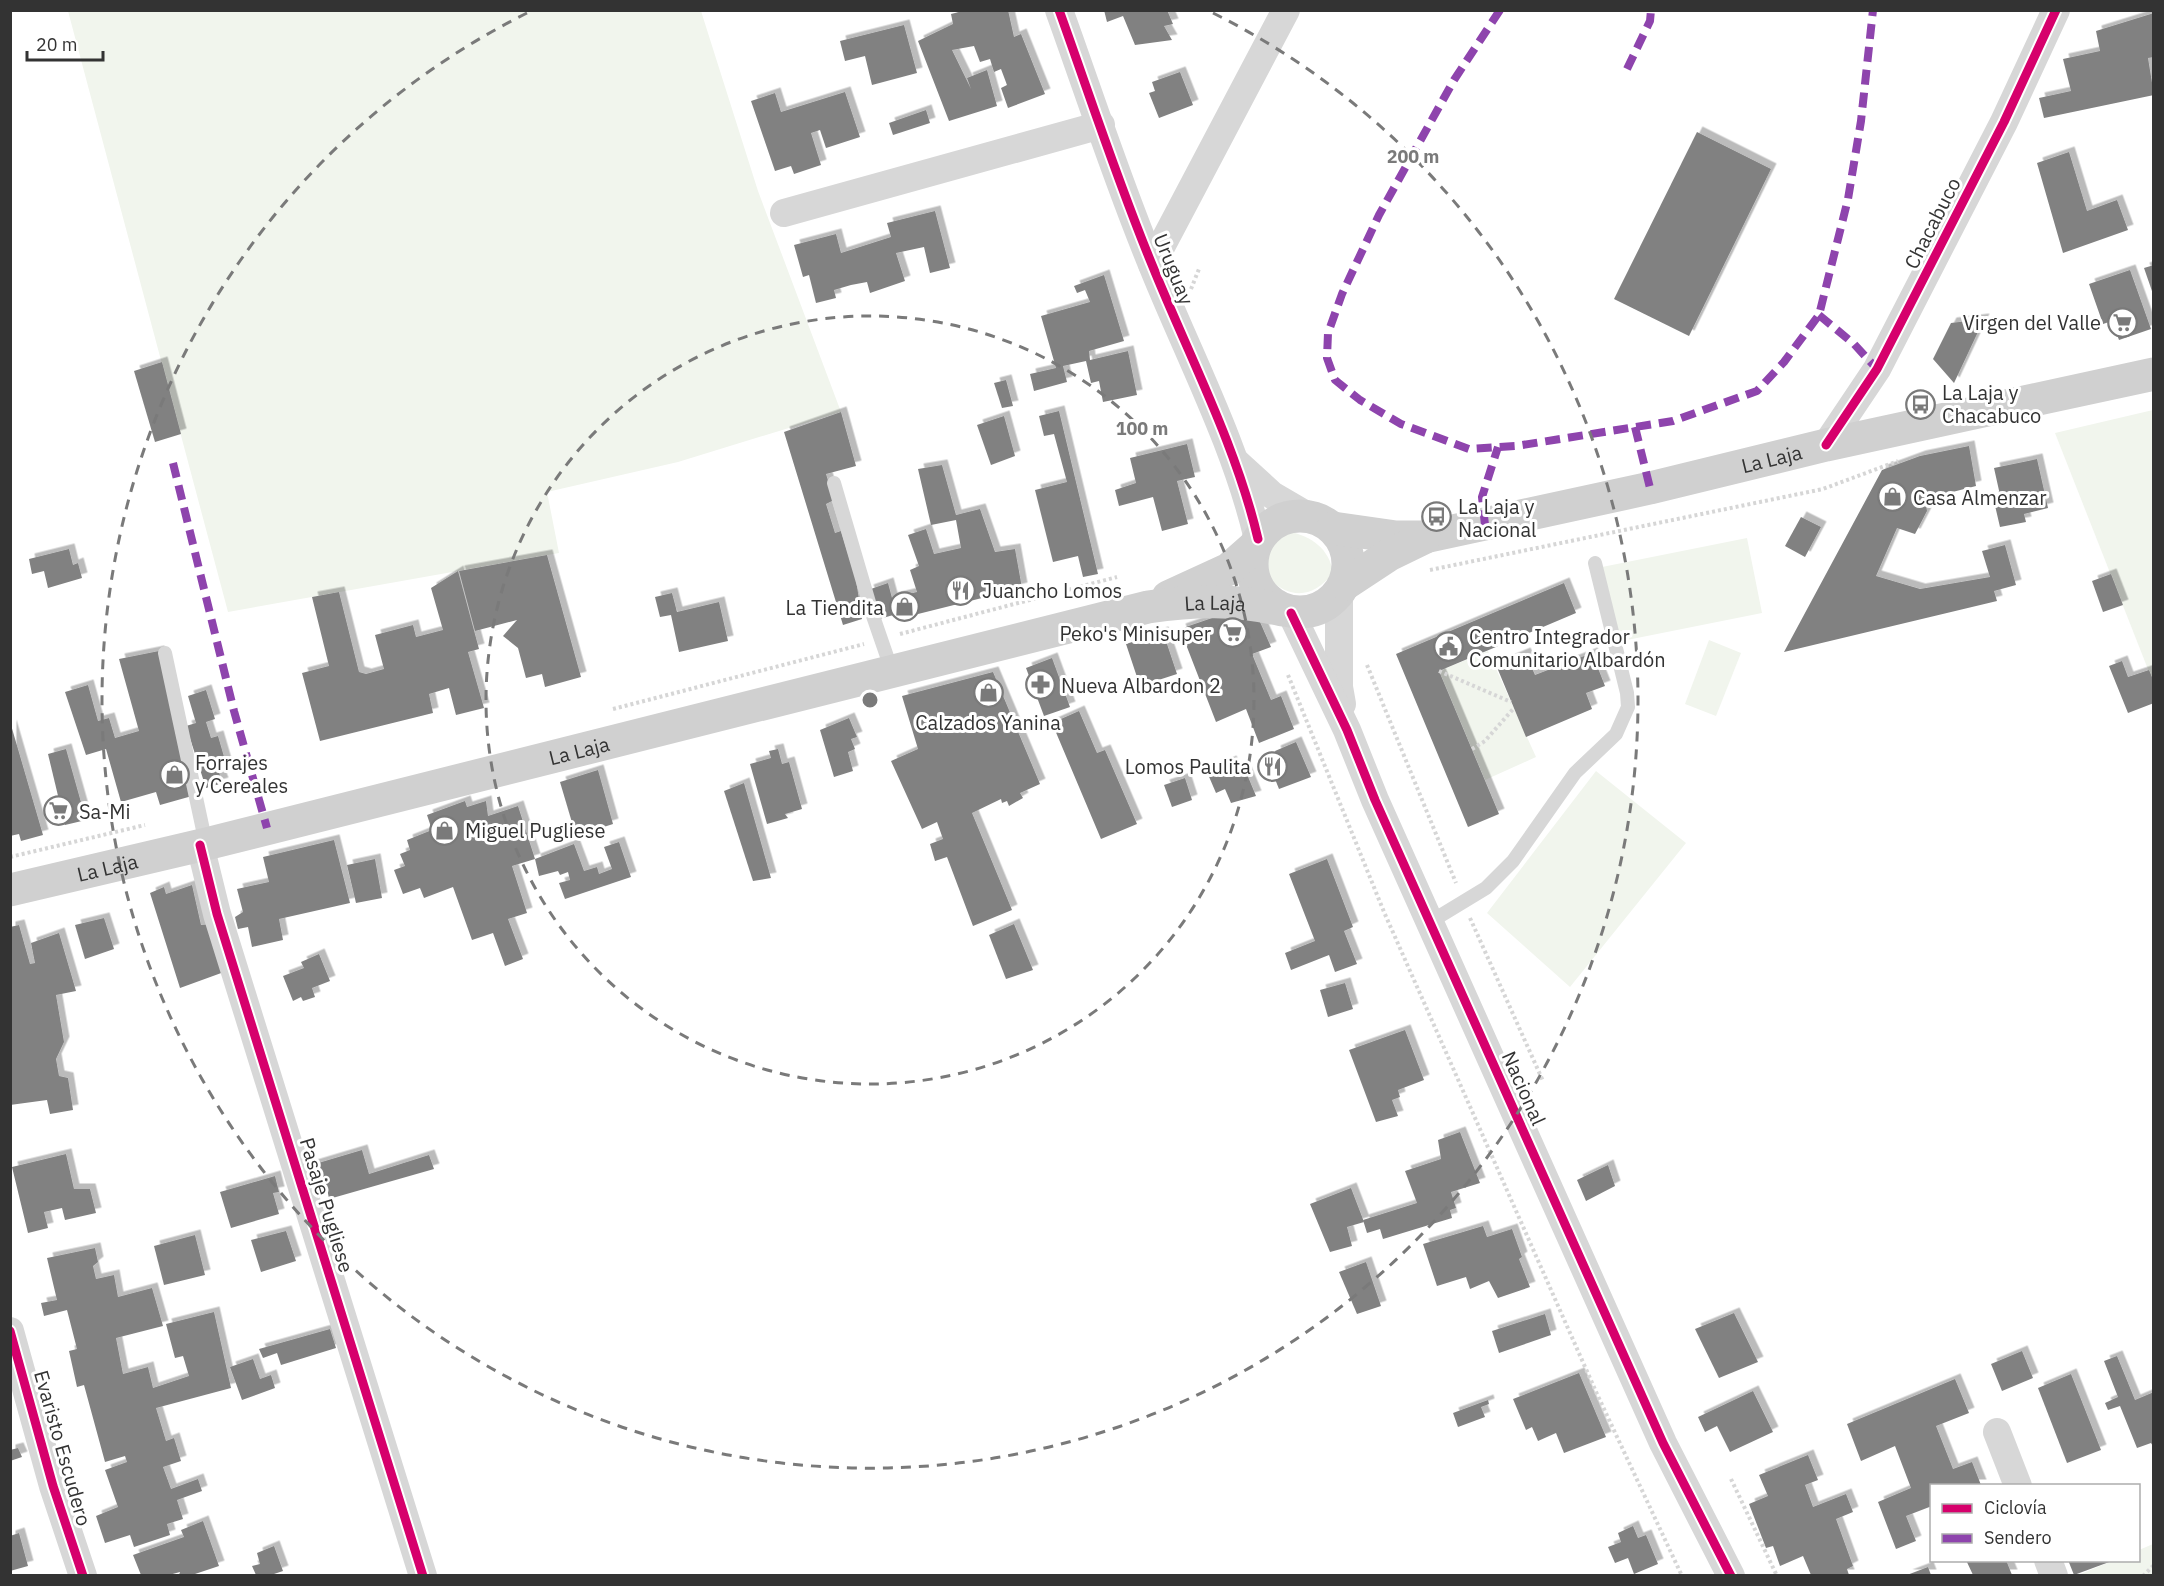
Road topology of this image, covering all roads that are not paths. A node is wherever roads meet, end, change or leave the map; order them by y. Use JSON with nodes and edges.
{"nodes":[{"id":1,"x":1059,"y":10,"type":"edge"},
{"id":2,"x":1286,"y":10,"type":"edge"},
{"id":3,"x":2056,"y":10,"type":"edge"},
{"id":4,"x":1101,"y":125,"type":"junction"},
{"id":5,"x":784,"y":213,"type":"dead end"},
{"id":6,"x":1152,"y":264,"type":"junction"},
{"id":7,"x":2154,"y":374,"type":"edge"},
{"id":8,"x":1826,"y":445,"type":"junction"},
{"id":9,"x":1233,"y":460,"type":"junction"},
{"id":10,"x":834,"y":483,"type":"dead end"},
{"id":11,"x":1320,"y":522,"type":"junction"},
{"id":12,"x":1425,"y":537,"type":"junction"},
{"id":13,"x":1256,"y":543,"type":"junction"},
{"id":14,"x":1595,"y":562,"type":"dead end"},
{"id":15,"x":1342,"y":589,"type":"junction"},
{"id":16,"x":1148,"y":607,"type":"junction"},
{"id":17,"x":1286,"y":611,"type":"junction"},
{"id":18,"x":165,"y":653,"type":"dead end"},
{"id":19,"x":892,"y":670,"type":"junction"},
{"id":20,"x":1347,"y":730,"type":"junction"},
{"id":21,"x":203,"y":844,"type":"junction"},
{"id":22,"x":10,"y":890,"type":"edge"},
{"id":23,"x":1430,"y":921,"type":"junction"},
{"id":24,"x":10,"y":1331,"type":"edge"},
{"id":25,"x":1997,"y":1432,"type":"dead end"},
{"id":26,"x":2018,"y":1484,"type":"edge"},
{"id":27,"x":82,"y":1575,"type":"edge"},
{"id":28,"x":423,"y":1575,"type":"edge"},
{"id":29,"x":1731,"y":1575,"type":"edge"}],
"edges":[{"from":1,"to":4,"type":"street","name":"Uruguay"},
{"from":2,"to":6,"type":"street"},
{"from":3,"to":8,"type":"street","name":"Chacabuco"},
{"from":4,"to":5,"type":"street"},
{"from":4,"to":6,"type":"street","name":"Uruguay"},
{"from":6,"to":9,"type":"street","name":"Uruguay"},
{"from":7,"to":8,"type":"main road","name":"La Laja"},
{"from":8,"to":12,"type":"main road","name":"La Laja"},
{"from":9,"to":11,"type":"street","name":"Uruguay"},
{"from":9,"to":13,"type":"street","name":"Uruguay"},
{"from":10,"to":19,"type":"lane"},
{"from":11,"to":12,"type":"main road","name":"La Laja"},
{"from":11,"to":13,"type":"main road"},
{"from":11,"to":15,"type":"main road"},
{"from":12,"to":15,"type":"main road","name":"La Laja"},
{"from":13,"to":16,"type":"main road","name":"La Laja"},
{"from":13,"to":17,"type":"main road"},
{"from":14,"to":23,"type":"lane"},
{"from":15,"to":17,"type":"main road"},
{"from":15,"to":20,"type":"street","name":"Nacional"},
{"from":16,"to":17,"type":"main road","name":"La Laja"},
{"from":16,"to":19,"type":"main road","name":"La Laja"},
{"from":17,"to":20,"type":"street","name":"Nacional"},
{"from":18,"to":21,"type":"lane"},
{"from":19,"to":21,"type":"main road","name":"La Laja"},
{"from":20,"to":23,"type":"street","name":"Nacional"},
{"from":21,"to":22,"type":"main road","name":"La Laja"},
{"from":21,"to":28,"type":"street","name":"Pasaje Pugliese"},
{"from":23,"to":29,"type":"street","name":"Nacional"},
{"from":24,"to":27,"type":"street","name":"Evaristo Escudero"},
{"from":25,"to":26,"type":"street"}]}
